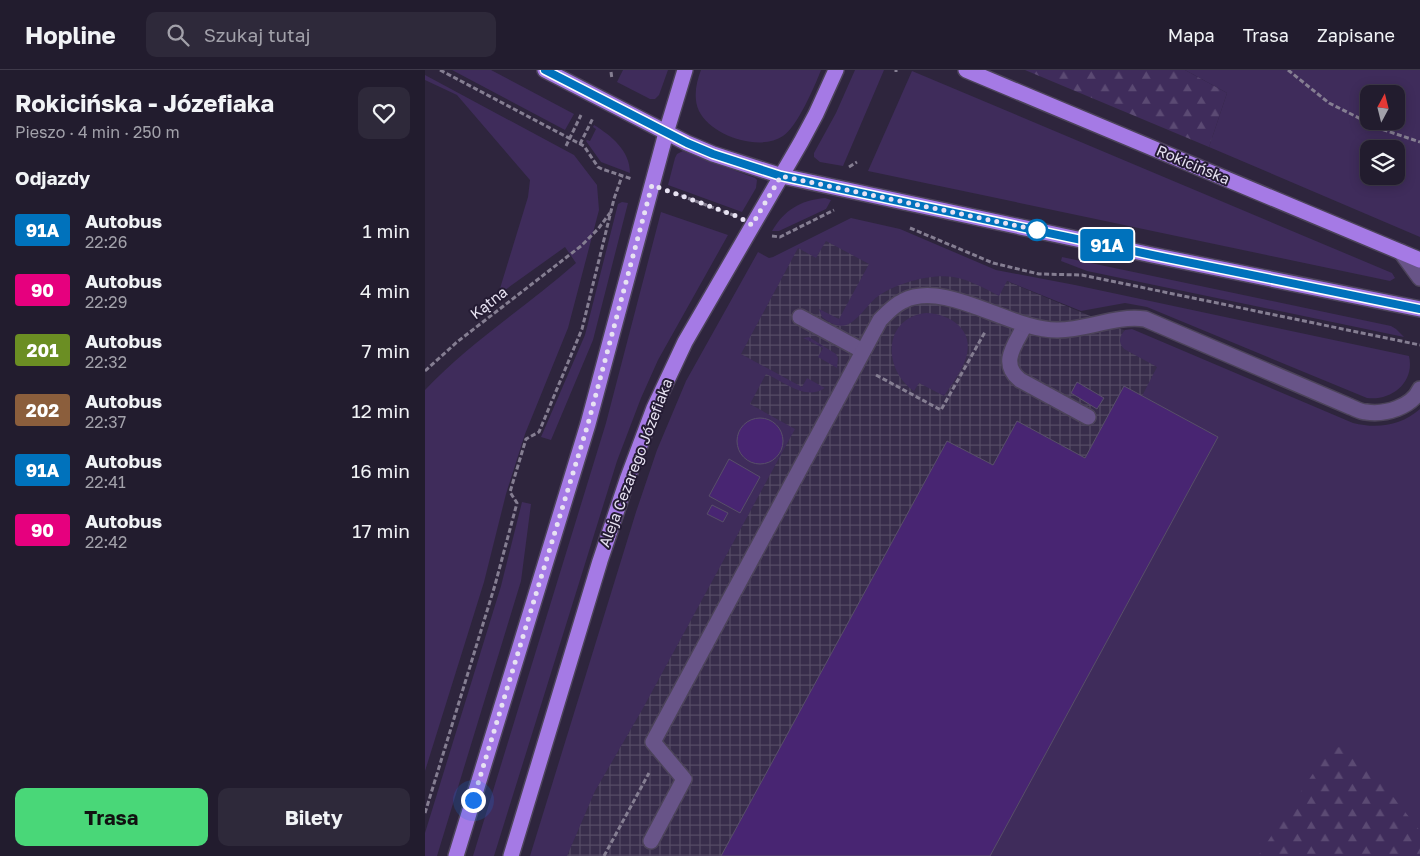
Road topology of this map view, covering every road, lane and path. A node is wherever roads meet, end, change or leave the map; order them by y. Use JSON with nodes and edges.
{"nodes":[{"id":1,"x":439,"y":70,"type":"edge"},
{"id":2,"x":545,"y":70,"type":"edge"},
{"id":3,"x":685,"y":70,"type":"edge"},
{"id":4,"x":837,"y":70,"type":"edge"},
{"id":5,"x":966,"y":70,"type":"edge"},
{"id":6,"x":1288,"y":70,"type":"edge"},
{"id":7,"x":581,"y":115,"type":"dead end"},
{"id":8,"x":666,"y":132,"type":"junction"},
{"id":9,"x":570,"y":138,"type":"junction"},
{"id":10,"x":1420,"y":142,"type":"edge"},
{"id":11,"x":566,"y":146,"type":"dead end"},
{"id":12,"x":622,"y":176,"type":"junction"},
{"id":13,"x":781,"y":176,"type":"junction"},
{"id":14,"x":652,"y":185,"type":"junction"},
{"id":15,"x":611,"y":211,"type":"junction"},
{"id":16,"x":840,"y":211,"type":"dead end"},
{"id":17,"x":752,"y":225,"type":"junction"},
{"id":18,"x":902,"y":225,"type":"dead end"},
{"id":19,"x":1401,"y":252,"type":"junction"},
{"id":20,"x":1420,"y":260,"type":"edge"},
{"id":21,"x":1420,"y":278,"type":"edge"},
{"id":22,"x":1420,"y":309,"type":"edge"},
{"id":23,"x":995,"y":314,"type":"junction"},
{"id":24,"x":800,"y":317,"type":"dead end"},
{"id":25,"x":1025,"y":325,"type":"junction"},
{"id":26,"x":1420,"y":346,"type":"edge"},
{"id":27,"x":863,"y":351,"type":"junction"},
{"id":28,"x":425,"y":371,"type":"edge"},
{"id":29,"x":874,"y":374,"type":"dead end"},
{"id":30,"x":1420,"y":389,"type":"edge"},
{"id":31,"x":1088,"y":417,"type":"dead end"},
{"id":32,"x":661,"y":752,"type":"junction"},
{"id":33,"x":425,"y":813,"type":"edge"},
{"id":34,"x":651,"y":841,"type":"dead end"},
{"id":35,"x":456,"y":856,"type":"edge"},
{"id":36,"x":511,"y":856,"type":"edge"},
{"id":37,"x":604,"y":856,"type":"edge"}],
"edges":[{"from":1,"to":9,"type":"path"},
{"from":2,"to":8,"type":"main road"},
{"from":3,"to":8,"type":"main road"},
{"from":4,"to":13,"type":"main road","name":"Aleja Cezarego Józefiaka"},
{"from":5,"to":19,"type":"main road","name":"Rokicińska"},
{"from":6,"to":10,"type":"path"},
{"from":7,"to":9,"type":"path"},
{"from":8,"to":13,"type":"main road"},
{"from":8,"to":14,"type":"main road"},
{"from":9,"to":11,"type":"path"},
{"from":9,"to":12,"type":"path"},
{"from":12,"to":14,"type":"path"},
{"from":12,"to":15,"type":"path"},
{"from":13,"to":17,"type":"main road","name":"Aleja Cezarego Józefiaka"},
{"from":13,"to":22,"type":"main road"},
{"from":14,"to":17,"type":"path"},
{"from":14,"to":35,"type":"main road"},
{"from":15,"to":28,"type":"path","name":"Kątna"},
{"from":15,"to":33,"type":"path"},
{"from":16,"to":17,"type":"path"},
{"from":17,"to":36,"type":"main road","name":"Aleja Cezarego Józefiaka"},
{"from":18,"to":26,"type":"path"},
{"from":19,"to":20,"type":"main road","name":"Rokicińska"},
{"from":19,"to":21,"type":"lane"},
{"from":23,"to":25,"type":"lane"},
{"from":23,"to":27,"type":"lane"},
{"from":23,"to":29,"type":"path"},
{"from":24,"to":27,"type":"lane"},
{"from":25,"to":30,"type":"lane"},
{"from":25,"to":31,"type":"lane"},
{"from":27,"to":32,"type":"lane"},
{"from":32,"to":34,"type":"lane"},
{"from":32,"to":37,"type":"path"}]}
